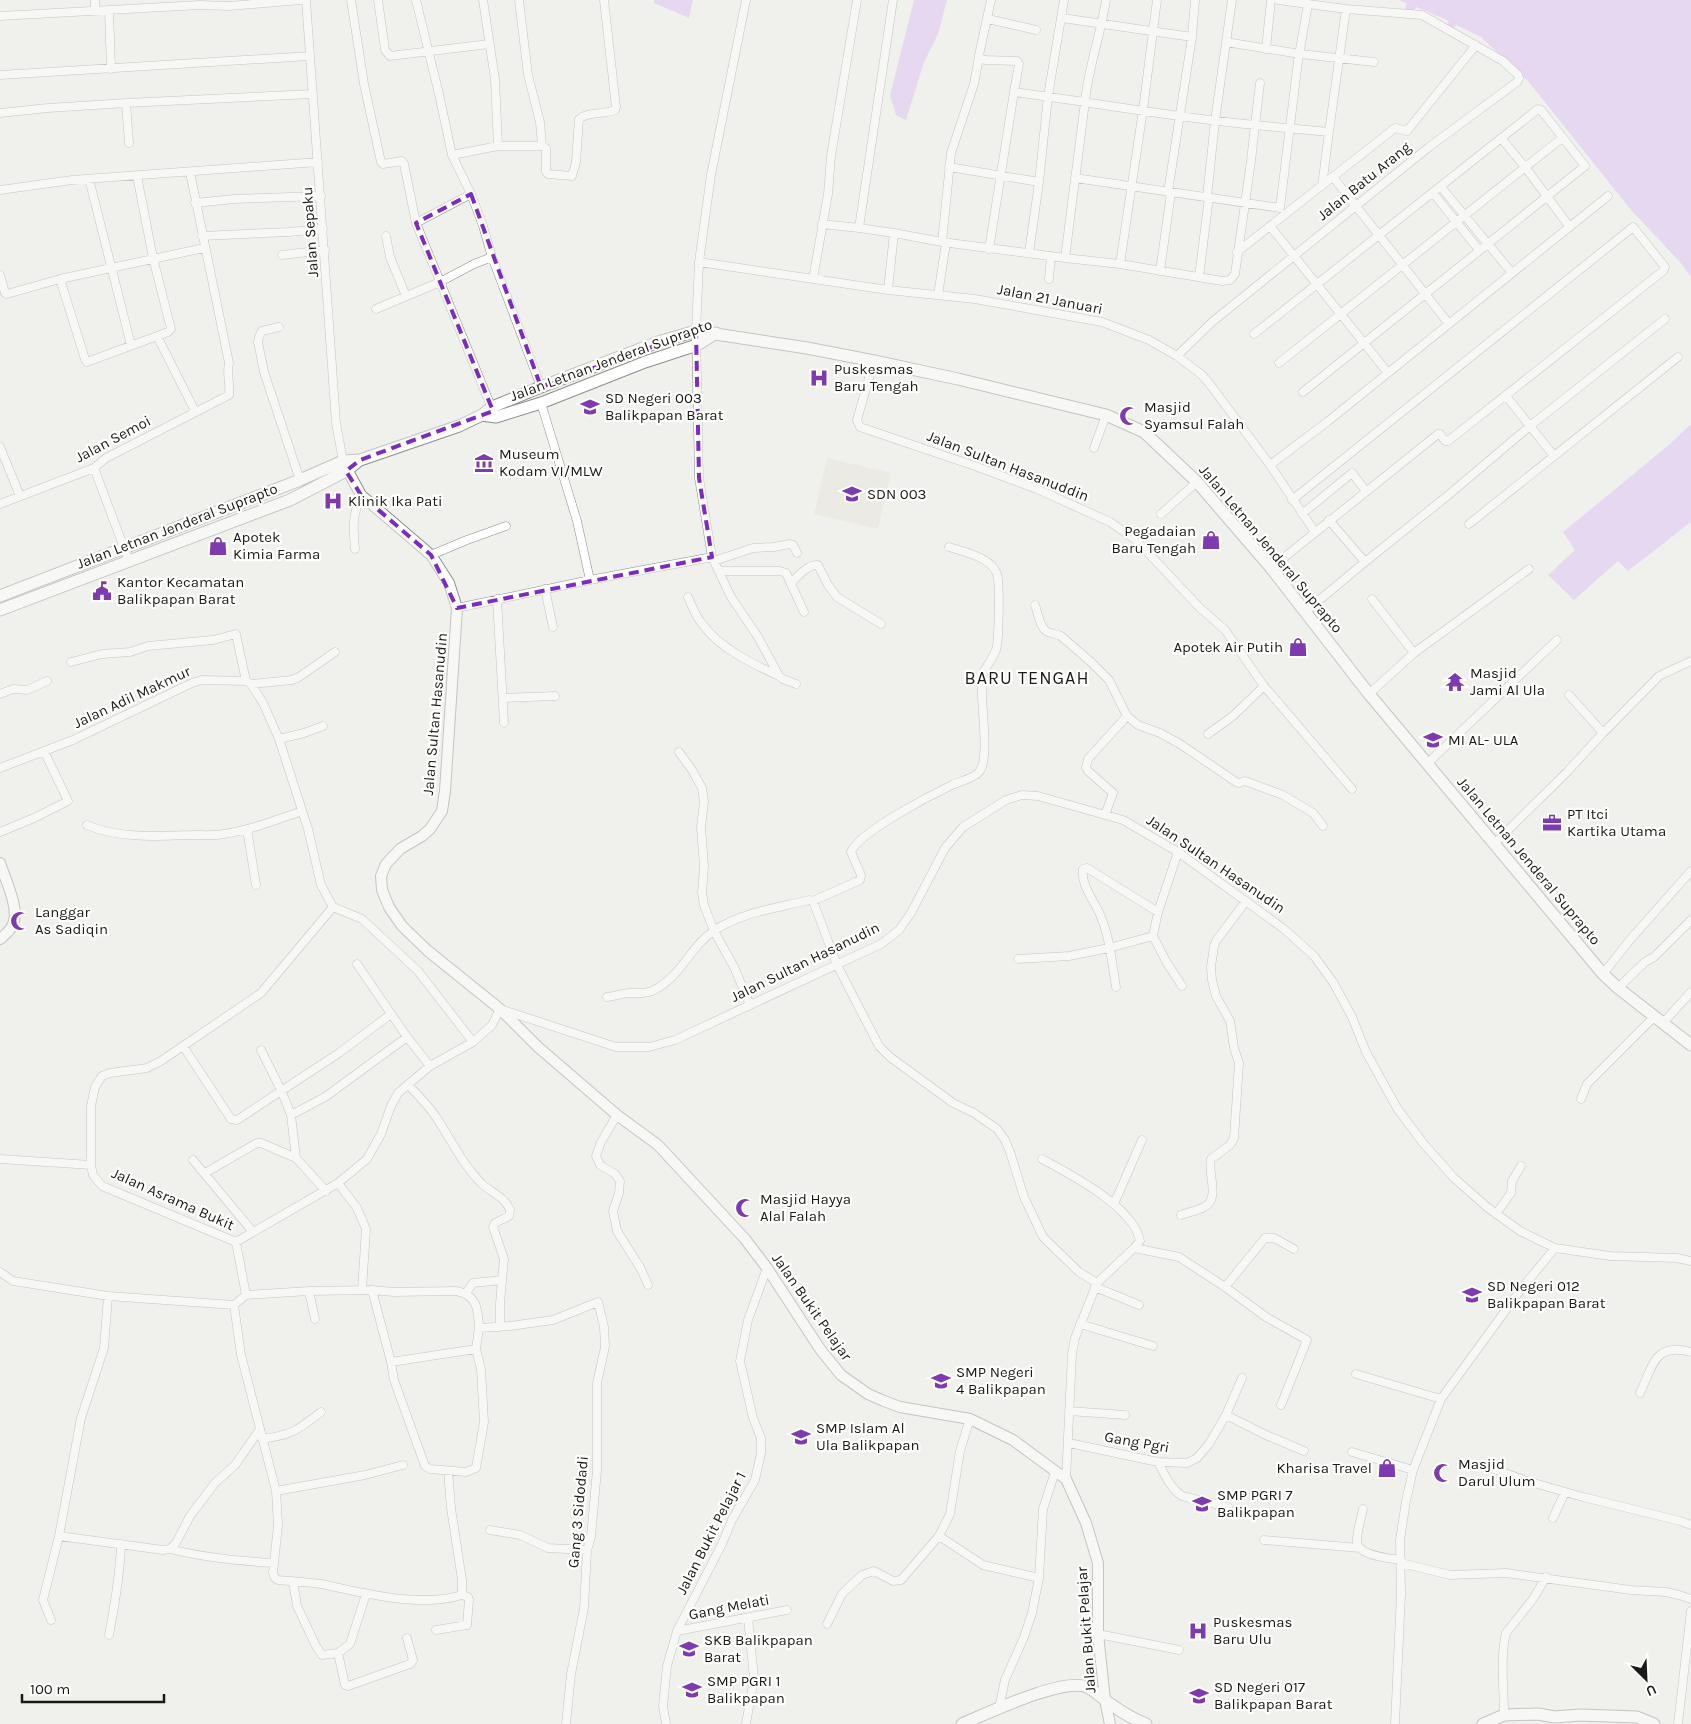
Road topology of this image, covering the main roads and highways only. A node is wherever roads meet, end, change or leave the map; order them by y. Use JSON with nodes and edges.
{"nodes":[{"id":1,"x":716,"y":333,"type":"junction"},
{"id":2,"x":494,"y":412,"type":"junction"},
{"id":3,"x":345,"y":466,"type":"junction"},
{"id":4,"x":0,"y":596,"type":"edge"},
{"id":5,"x":0,"y":610,"type":"edge"},
{"id":6,"x":1691,"y":1045,"type":"edge"},
{"id":7,"x":962,"y":1724,"type":"edge"},
{"id":8,"x":1146,"y":1724,"type":"edge"},
{"id":9,"x":1483,"y":1724,"type":"edge"},
{"id":10,"x":1654,"y":1724,"type":"edge"}],
"edges":[{"from":1,"to":2,"type":"main road","name":"Jalan Letnan Jenderal Suprapto"},
{"from":1,"to":2,"type":"main road","name":"Jalan Letnan Jenderal Suprapto"},
{"from":1,"to":6,"type":"main road","name":"Jalan Letnan Jenderal Suprapto"},
{"from":2,"to":3,"type":"main road","name":"Jalan Letnan Jenderal Suprapto"},
{"from":3,"to":4,"type":"main road","name":"Jalan Letnan Jenderal Suprapto"},
{"from":3,"to":5,"type":"main road","name":"Jalan Letnan Jenderal Suprapto"},
{"from":7,"to":8,"type":"main road"},
{"from":9,"to":10,"type":"main road"}]}
